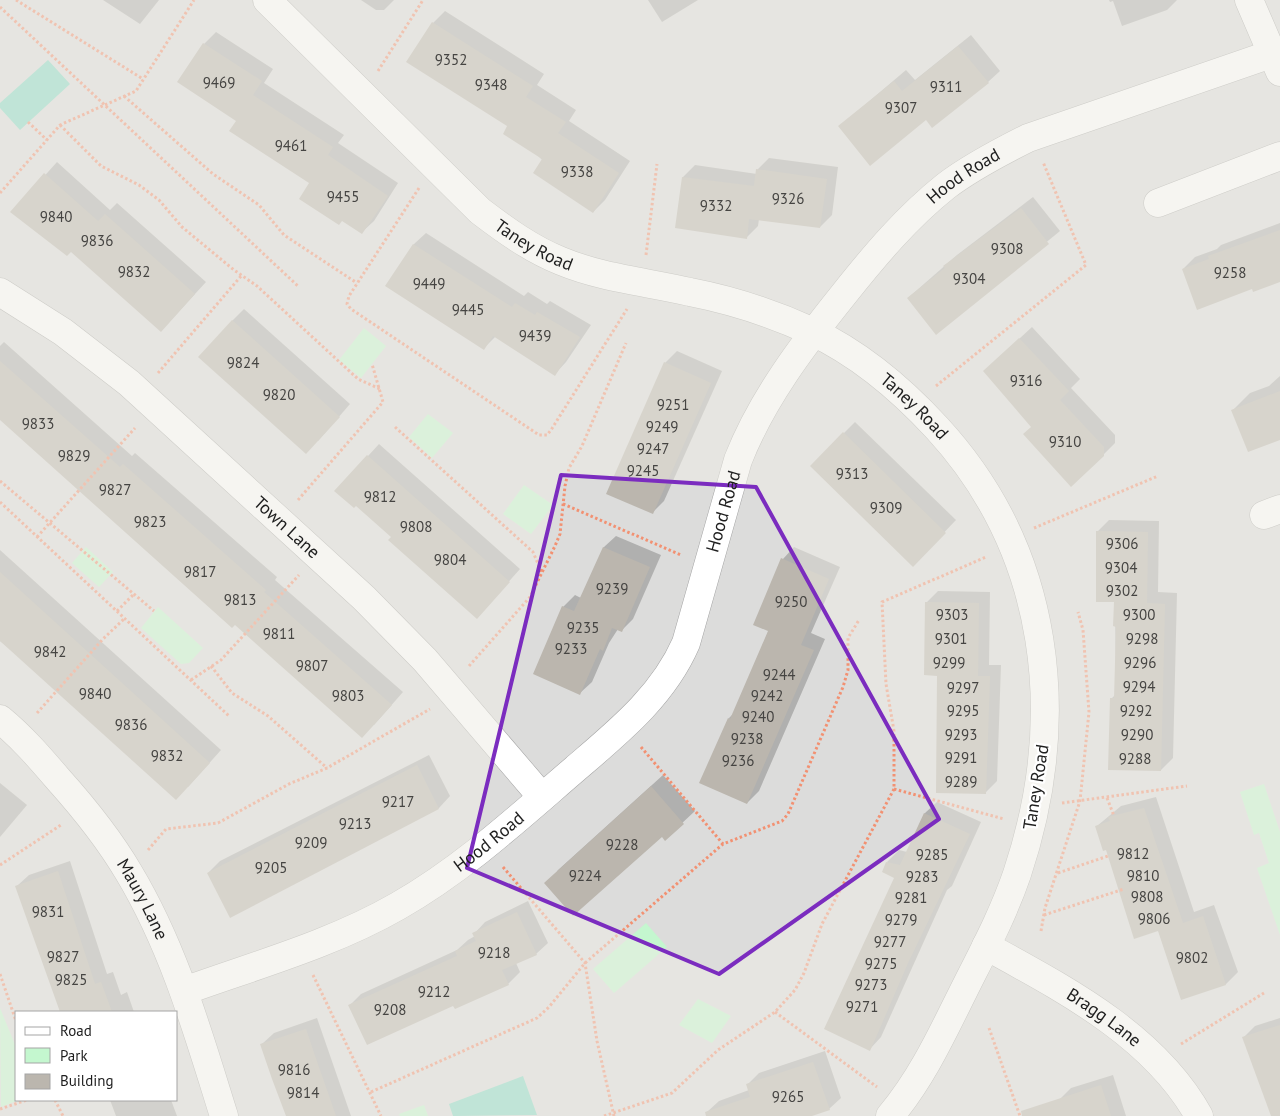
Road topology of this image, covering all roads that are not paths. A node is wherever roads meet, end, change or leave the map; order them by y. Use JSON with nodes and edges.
{"nodes":[{"id":1,"x":267,"y":0,"type":"edge"},
{"id":2,"x":1249,"y":0,"type":"edge"},
{"id":3,"x":1278,"y":58,"type":"edge"},
{"id":4,"x":1280,"y":156,"type":"edge"},
{"id":5,"x":1158,"y":203,"type":"dead end"},
{"id":6,"x":0,"y":292,"type":"edge"},
{"id":7,"x":813,"y":332,"type":"junction"},
{"id":8,"x":9,"y":727,"type":"edge"},
{"id":9,"x":542,"y":797,"type":"junction"},
{"id":10,"x":986,"y":946,"type":"junction"},
{"id":11,"x":184,"y":991,"type":"junction"},
{"id":12,"x":895,"y":1110,"type":"edge"},
{"id":13,"x":224,"y":1116,"type":"edge"},
{"id":14,"x":1199,"y":1116,"type":"edge"}],
"edges":[{"from":1,"to":7,"type":"street","name":"Taney Road"},
{"from":2,"to":3,"type":"street"},
{"from":3,"to":7,"type":"street","name":"Hood Road"},
{"from":4,"to":5,"type":"street"},
{"from":6,"to":9,"type":"street","name":"Town Lane"},
{"from":7,"to":9,"type":"street","name":"Hood Road"},
{"from":7,"to":10,"type":"street","name":"Taney Road"},
{"from":8,"to":11,"type":"street","name":"Maury Lane"},
{"from":9,"to":11,"type":"street","name":"Hood Road"},
{"from":10,"to":12,"type":"street","name":"Taney Road"},
{"from":10,"to":14,"type":"street","name":"Bragg Lane"},
{"from":11,"to":13,"type":"street","name":"Maury Lane"}]}
